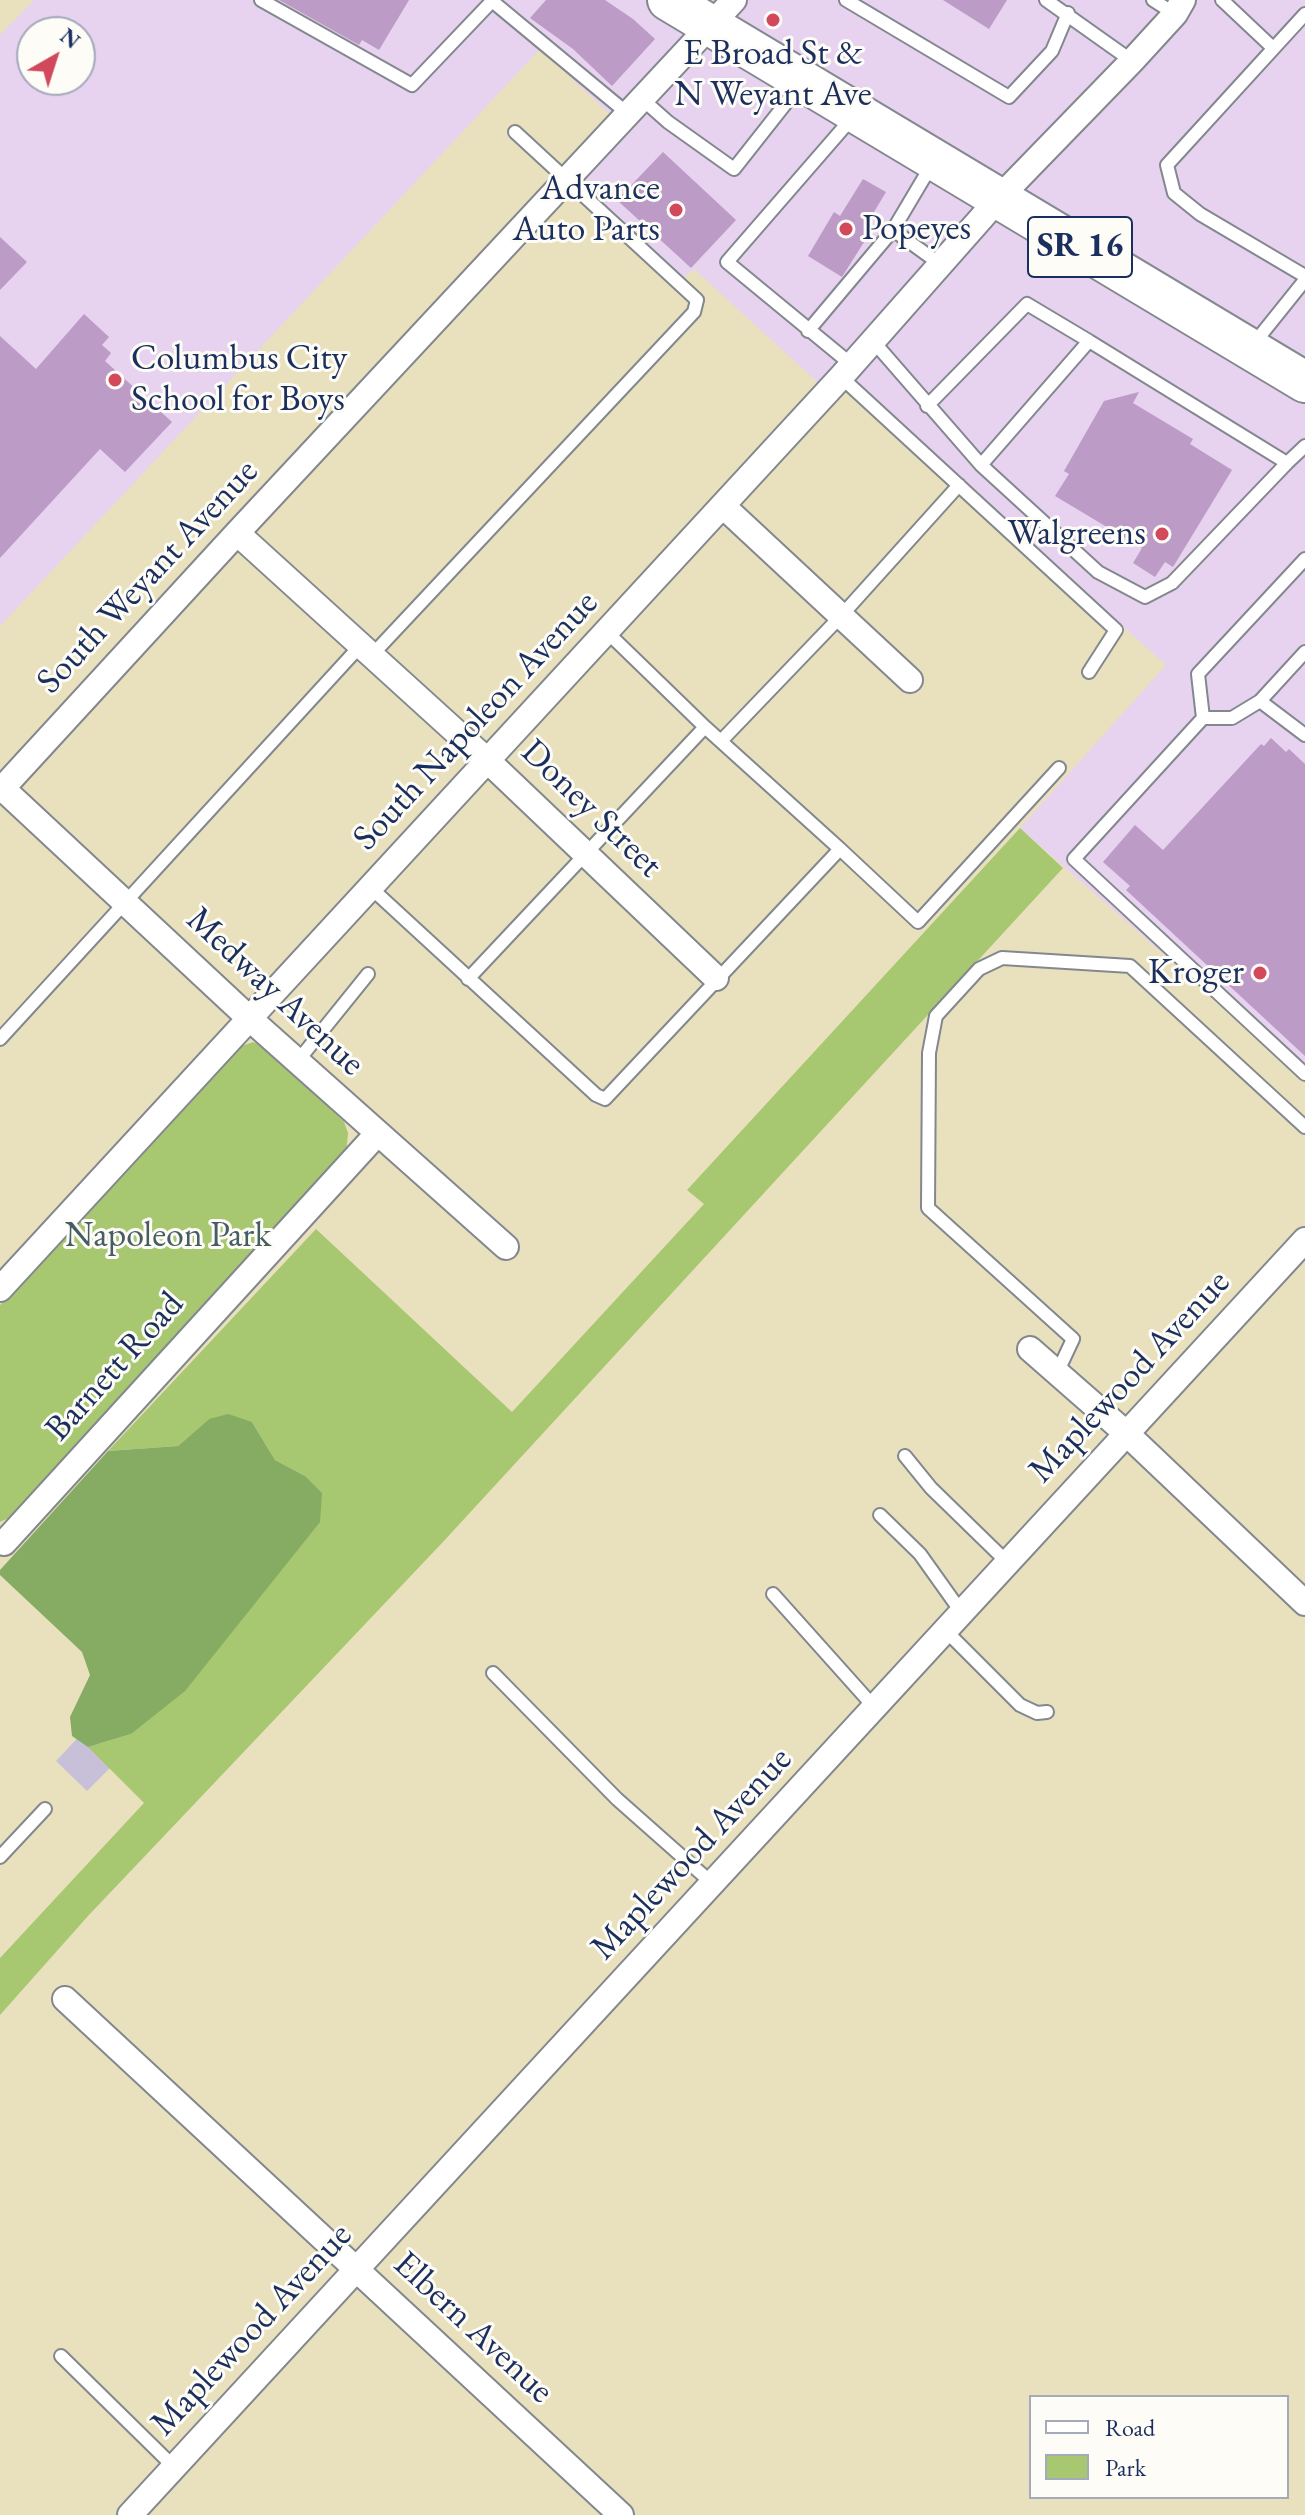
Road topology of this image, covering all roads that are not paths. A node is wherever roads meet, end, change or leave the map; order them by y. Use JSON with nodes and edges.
{"nodes":[{"id":1,"x":261,"y":0,"type":"edge"},
{"id":2,"x":668,"y":0,"type":"edge"},
{"id":3,"x":846,"y":0,"type":"edge"},
{"id":4,"x":1046,"y":0,"type":"edge"},
{"id":5,"x":1153,"y":0,"type":"edge"},
{"id":6,"x":1222,"y":0,"type":"edge"},
{"id":7,"x":493,"y":1,"type":"edge"},
{"id":8,"x":1179,"y":7,"type":"edge"},
{"id":9,"x":721,"y":12,"type":"edge"},
{"id":10,"x":1068,"y":13,"type":"junction"},
{"id":11,"x":1305,"y":14,"type":"edge"},
{"id":12,"x":1273,"y":48,"type":"junction"},
{"id":13,"x":1132,"y":61,"type":"junction"},
{"id":14,"x":804,"y":80,"type":"junction"},
{"id":15,"x":634,"y":105,"type":"junction"},
{"id":16,"x":857,"y":112,"type":"junction"},
{"id":17,"x":515,"y":132,"type":"dead end"},
{"id":18,"x":936,"y":159,"type":"junction"},
{"id":19,"x":566,"y":179,"type":"junction"},
{"id":20,"x":1000,"y":197,"type":"junction"},
{"id":21,"x":893,"y":230,"type":"junction"},
{"id":22,"x":940,"y":264,"type":"junction"},
{"id":23,"x":1305,"y":278,"type":"edge"},
{"id":24,"x":808,"y":331,"type":"junction"},
{"id":25,"x":873,"y":341,"type":"junction"},
{"id":26,"x":1089,"y":341,"type":"junction"},
{"id":27,"x":1250,"y":348,"type":"junction"},
{"id":28,"x":846,"y":371,"type":"junction"},
{"id":29,"x":1305,"y":382,"type":"edge"},
{"id":30,"x":927,"y":406,"type":"junction"},
{"id":31,"x":1305,"y":446,"type":"edge"},
{"id":32,"x":1287,"y":463,"type":"junction"},
{"id":33,"x":981,"y":465,"type":"junction"},
{"id":34,"x":959,"y":485,"type":"junction"},
{"id":35,"x":723,"y":506,"type":"junction"},
{"id":36,"x":237,"y":533,"type":"junction"},
{"id":37,"x":1305,"y":559,"type":"edge"},
{"id":38,"x":841,"y":616,"type":"junction"},
{"id":39,"x":607,"y":632,"type":"junction"},
{"id":40,"x":367,"y":650,"type":"junction"},
{"id":41,"x":1305,"y":652,"type":"edge"},
{"id":42,"x":1089,"y":672,"type":"dead end"},
{"id":43,"x":910,"y":680,"type":"dead end"},
{"id":44,"x":1260,"y":701,"type":"junction"},
{"id":45,"x":1203,"y":718,"type":"junction"},
{"id":46,"x":705,"y":727,"type":"junction"},
{"id":47,"x":1305,"y":735,"type":"edge"},
{"id":48,"x":721,"y":741,"type":"junction"},
{"id":49,"x":488,"y":761,"type":"junction"},
{"id":50,"x":1059,"y":768,"type":"dead end"},
{"id":51,"x":1,"y":789,"type":"edge"},
{"id":52,"x":840,"y":849,"type":"junction"},
{"id":53,"x":586,"y":855,"type":"junction"},
{"id":54,"x":371,"y":888,"type":"junction"},
{"id":55,"x":126,"y":903,"type":"junction"},
{"id":56,"x":368,"y":974,"type":"dead end"},
{"id":57,"x":716,"y":978,"type":"junction"},
{"id":58,"x":468,"y":979,"type":"junction"},
{"id":59,"x":250,"y":1019,"type":"junction"},
{"id":60,"x":0,"y":1039,"type":"edge"},
{"id":61,"x":297,"y":1062,"type":"junction"},
{"id":62,"x":1305,"y":1074,"type":"edge"},
{"id":63,"x":1305,"y":1127,"type":"edge"},
{"id":64,"x":377,"y":1134,"type":"junction"},
{"id":65,"x":1305,"y":1240,"type":"edge"},
{"id":66,"x":506,"y":1247,"type":"dead end"},
{"id":67,"x":0,"y":1289,"type":"edge"},
{"id":68,"x":1030,"y":1349,"type":"dead end"},
{"id":69,"x":1057,"y":1373,"type":"junction"},
{"id":70,"x":1127,"y":1434,"type":"junction"},
{"id":71,"x":905,"y":1456,"type":"dead end"},
{"id":72,"x":880,"y":1515,"type":"dead end"},
{"id":73,"x":4,"y":1543,"type":"dead end"},
{"id":74,"x":1008,"y":1563,"type":"junction"},
{"id":75,"x":773,"y":1594,"type":"dead end"},
{"id":76,"x":1305,"y":1603,"type":"edge"},
{"id":77,"x":954,"y":1622,"type":"junction"},
{"id":78,"x":493,"y":1673,"type":"dead end"},
{"id":79,"x":875,"y":1708,"type":"junction"},
{"id":80,"x":1047,"y":1712,"type":"dead end"},
{"id":81,"x":45,"y":1809,"type":"dead end"},
{"id":82,"x":0,"y":1857,"type":"edge"},
{"id":83,"x":713,"y":1884,"type":"junction"},
{"id":84,"x":65,"y":1999,"type":"dead end"},
{"id":85,"x":357,"y":2270,"type":"junction"},
{"id":86,"x":61,"y":2356,"type":"dead end"},
{"id":87,"x":174,"y":2467,"type":"junction"},
{"id":88,"x":130,"y":2515,"type":"edge"},
{"id":89,"x":621,"y":2515,"type":"edge"}],
"edges":[{"from":1,"to":7,"type":"lane"},
{"from":2,"to":9,"type":"main road","number":"SR 16"},
{"from":3,"to":10,"type":"lane"},
{"from":4,"to":10,"type":"lane"},
{"from":5,"to":8,"type":"lane"},
{"from":6,"to":12,"type":"lane"},
{"from":7,"to":15,"type":"lane"},
{"from":8,"to":13,"type":"street","name":"South Napoleon Avenue"},
{"from":9,"to":14,"type":"main road","number":"SR 16"},
{"from":9,"to":15,"type":"street","name":"South Weyant Avenue"},
{"from":10,"to":13,"type":"lane"},
{"from":11,"to":12,"type":"lane"},
{"from":12,"to":23,"type":"lane"},
{"from":13,"to":20,"type":"street","name":"South Napoleon Avenue"},
{"from":14,"to":15,"type":"lane"},
{"from":14,"to":16,"type":"main road","number":"SR 16"},
{"from":15,"to":19,"type":"street","name":"South Weyant Avenue"},
{"from":16,"to":18,"type":"main road","number":"SR 16"},
{"from":16,"to":24,"type":"lane"},
{"from":17,"to":19,"type":"lane"},
{"from":18,"to":20,"type":"main road","number":"SR 16"},
{"from":18,"to":21,"type":"lane"},
{"from":19,"to":36,"type":"street","name":"South Weyant Avenue"},
{"from":19,"to":40,"type":"lane"},
{"from":20,"to":22,"type":"street","name":"South Napoleon Avenue"},
{"from":20,"to":27,"type":"main road","number":"SR 16"},
{"from":21,"to":22,"type":"lane"},
{"from":21,"to":24,"type":"lane"},
{"from":22,"to":25,"type":"street","name":"South Napoleon Avenue"},
{"from":23,"to":27,"type":"lane"},
{"from":24,"to":28,"type":"lane"},
{"from":25,"to":28,"type":"street","name":"South Napoleon Avenue"},
{"from":25,"to":30,"type":"lane"},
{"from":26,"to":30,"type":"lane"},
{"from":26,"to":32,"type":"lane"},
{"from":26,"to":33,"type":"lane"},
{"from":27,"to":29,"type":"main road","number":"SR 16"},
{"from":28,"to":34,"type":"lane"},
{"from":28,"to":35,"type":"street","name":"South Napoleon Avenue"},
{"from":30,"to":33,"type":"lane"},
{"from":31,"to":32,"type":"lane"},
{"from":32,"to":33,"type":"lane"},
{"from":34,"to":38,"type":"lane"},
{"from":34,"to":42,"type":"lane"},
{"from":35,"to":38,"type":"street"},
{"from":35,"to":39,"type":"street","name":"South Napoleon Avenue"},
{"from":36,"to":40,"type":"street","name":"Doney Street"},
{"from":36,"to":51,"type":"street","name":"South Weyant Avenue"},
{"from":37,"to":45,"type":"lane"},
{"from":38,"to":43,"type":"street"},
{"from":38,"to":48,"type":"lane"},
{"from":39,"to":46,"type":"lane"},
{"from":39,"to":49,"type":"street","name":"South Napoleon Avenue"},
{"from":40,"to":49,"type":"street","name":"Doney Street"},
{"from":40,"to":55,"type":"lane"},
{"from":41,"to":44,"type":"lane"},
{"from":44,"to":45,"type":"lane"},
{"from":44,"to":47,"type":"lane"},
{"from":45,"to":62,"type":"lane"},
{"from":46,"to":48,"type":"lane"},
{"from":46,"to":53,"type":"lane"},
{"from":48,"to":52,"type":"lane"},
{"from":49,"to":53,"type":"street","name":"Doney Street"},
{"from":49,"to":54,"type":"street","name":"South Napoleon Avenue"},
{"from":50,"to":52,"type":"lane"},
{"from":51,"to":55,"type":"street","name":"Medway Avenue"},
{"from":52,"to":57,"type":"lane"},
{"from":53,"to":57,"type":"street","name":"Doney Street"},
{"from":53,"to":58,"type":"lane"},
{"from":54,"to":58,"type":"lane"},
{"from":54,"to":59,"type":"street","name":"South Napoleon Avenue"},
{"from":55,"to":59,"type":"street","name":"Medway Avenue"},
{"from":55,"to":60,"type":"lane"},
{"from":56,"to":61,"type":"lane"},
{"from":57,"to":58,"type":"lane"},
{"from":59,"to":61,"type":"street","name":"Medway Avenue"},
{"from":59,"to":67,"type":"street","name":"South Napoleon Avenue"},
{"from":61,"to":64,"type":"street","name":"Medway Avenue"},
{"from":63,"to":69,"type":"lane"},
{"from":64,"to":66,"type":"street","name":"Medway Avenue"},
{"from":64,"to":73,"type":"street","name":"Barnett Road"},
{"from":65,"to":70,"type":"street","name":"Maplewood Avenue"},
{"from":68,"to":69,"type":"street"},
{"from":69,"to":70,"type":"street"},
{"from":70,"to":74,"type":"street","name":"Maplewood Avenue"},
{"from":70,"to":76,"type":"street"},
{"from":71,"to":74,"type":"lane"},
{"from":72,"to":77,"type":"lane"},
{"from":74,"to":77,"type":"street","name":"Maplewood Avenue"},
{"from":75,"to":79,"type":"lane"},
{"from":77,"to":79,"type":"street","name":"Maplewood Avenue"},
{"from":77,"to":80,"type":"lane"},
{"from":78,"to":83,"type":"lane"},
{"from":79,"to":83,"type":"street","name":"Maplewood Avenue"},
{"from":81,"to":82,"type":"lane"},
{"from":83,"to":85,"type":"street","name":"Maplewood Avenue"},
{"from":84,"to":85,"type":"street","name":"Elbern Avenue"},
{"from":85,"to":87,"type":"street","name":"Maplewood Avenue"},
{"from":85,"to":89,"type":"street","name":"Elbern Avenue"},
{"from":86,"to":87,"type":"lane"},
{"from":87,"to":88,"type":"street","name":"Maplewood Avenue"}]}
